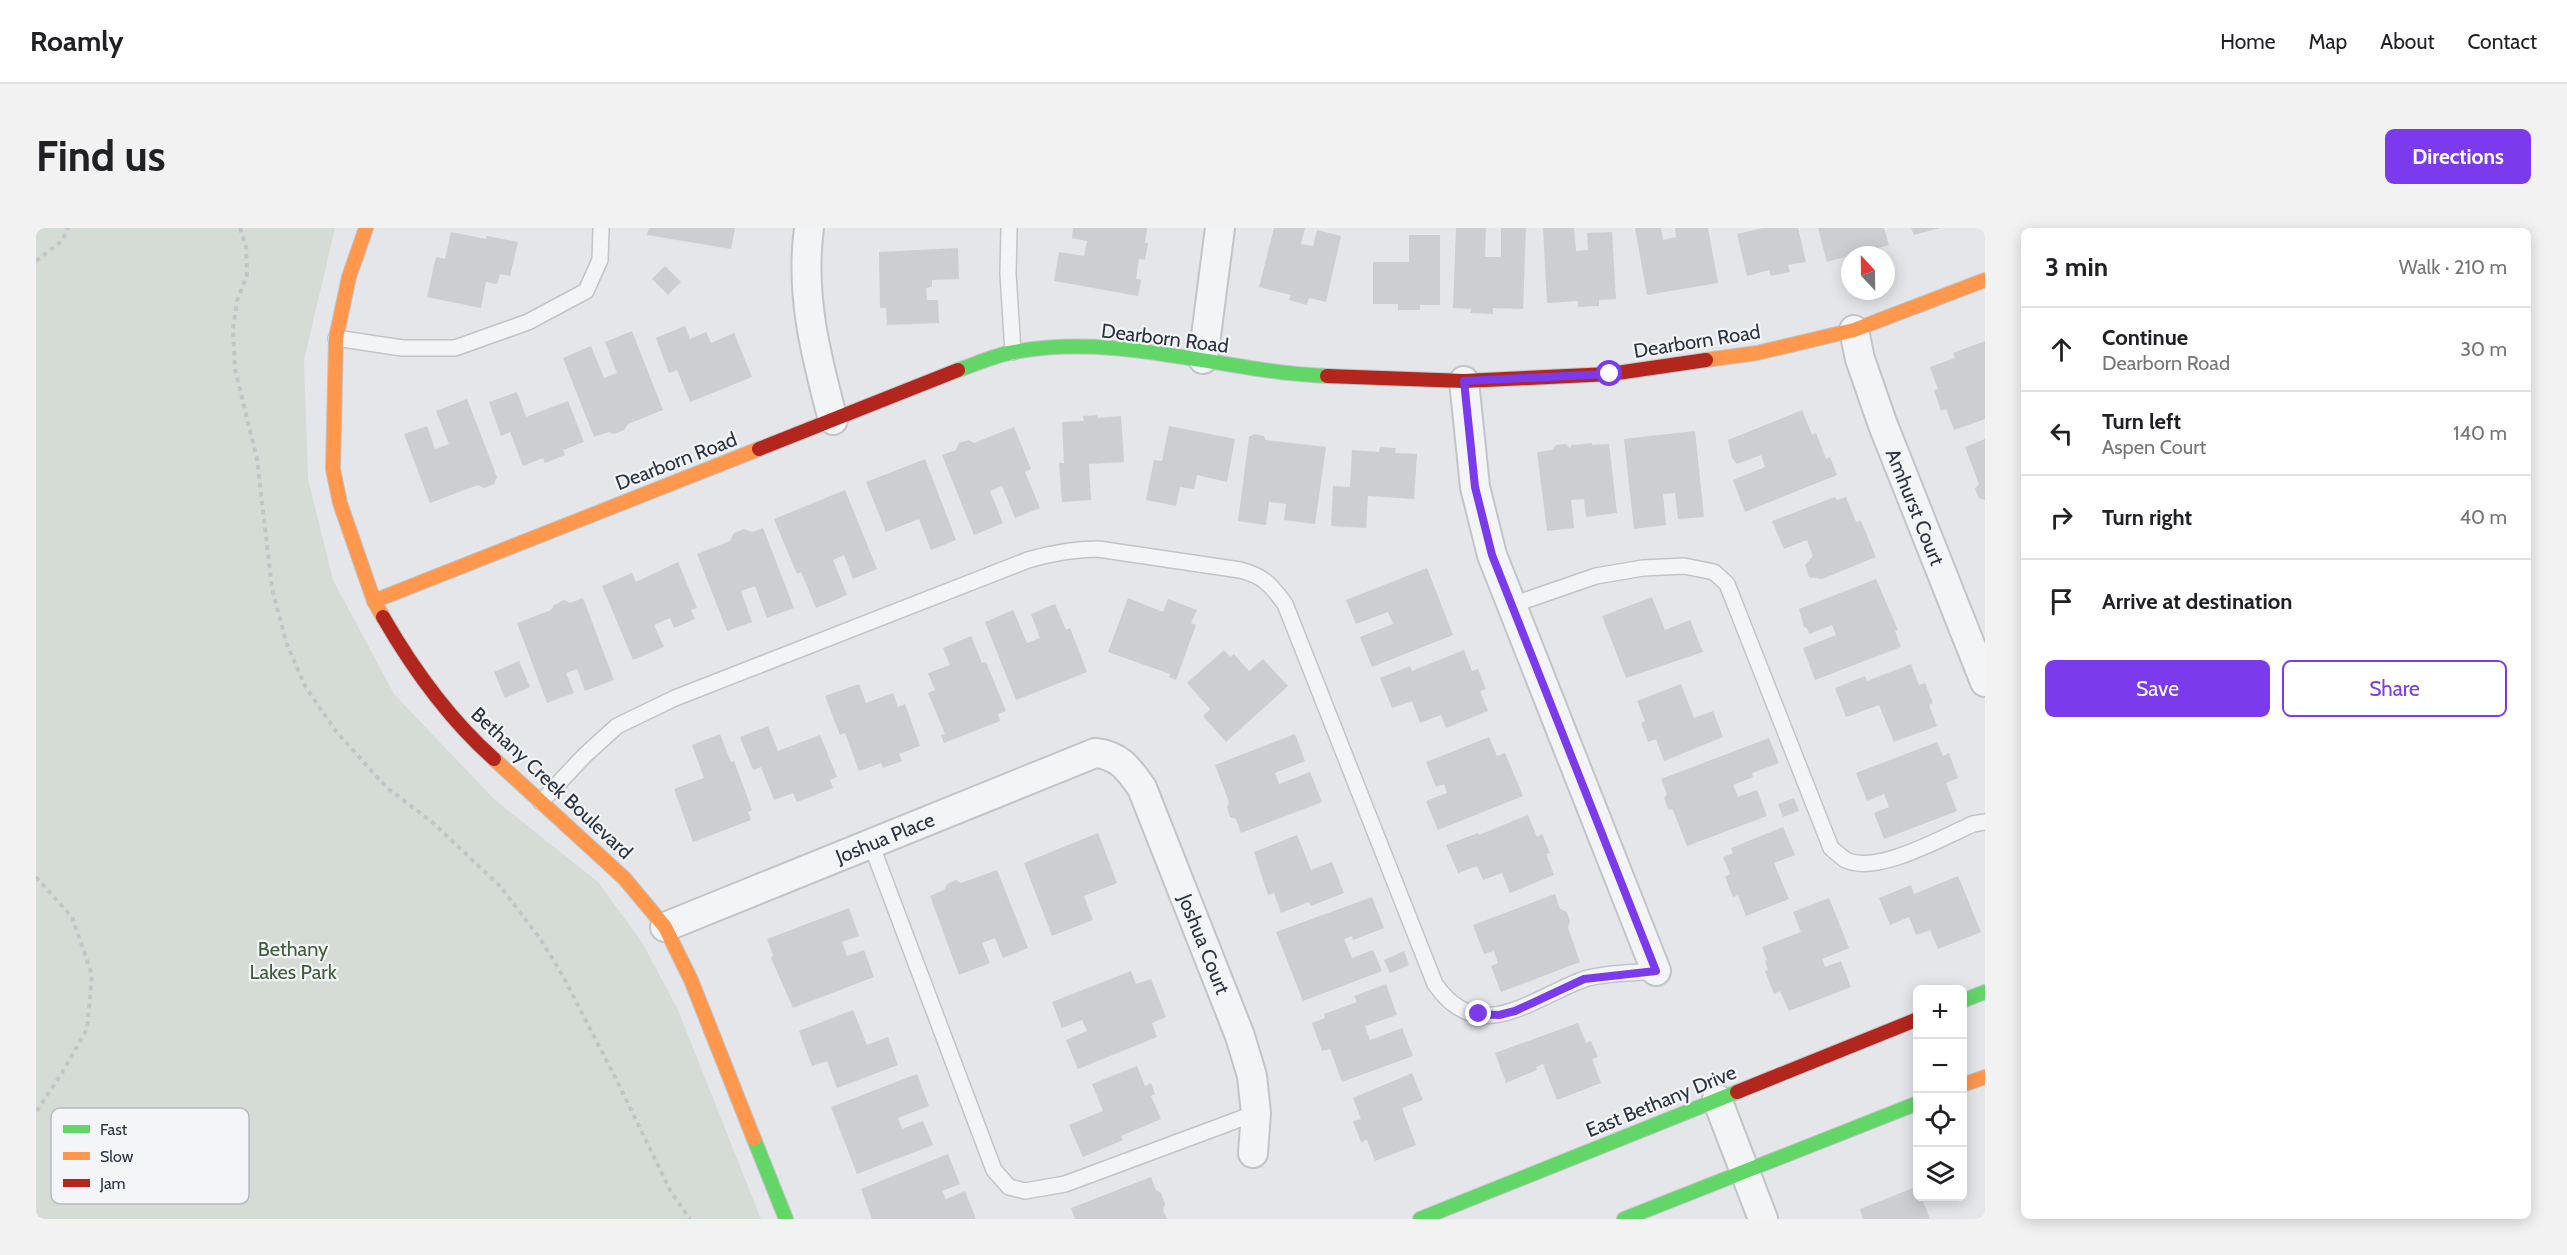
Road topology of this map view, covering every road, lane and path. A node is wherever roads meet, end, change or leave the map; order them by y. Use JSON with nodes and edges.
{"nodes":[{"id":1,"x":68,"y":228,"type":"edge"},
{"id":2,"x":240,"y":228,"type":"edge"},
{"id":3,"x":366,"y":228,"type":"edge"},
{"id":4,"x":601,"y":228,"type":"edge"},
{"id":5,"x":809,"y":228,"type":"edge"},
{"id":6,"x":1009,"y":228,"type":"edge"},
{"id":7,"x":1220,"y":228,"type":"edge"},
{"id":8,"x":36,"y":261,"type":"edge"},
{"id":9,"x":1985,"y":280,"type":"edge"},
{"id":10,"x":1854,"y":330,"type":"junction"},
{"id":11,"x":336,"y":338,"type":"junction"},
{"id":12,"x":1013,"y":352,"type":"junction"},
{"id":13,"x":1203,"y":359,"type":"junction"},
{"id":14,"x":1464,"y":381,"type":"junction"},
{"id":15,"x":833,"y":420,"type":"junction"},
{"id":16,"x":374,"y":601,"type":"junction"},
{"id":17,"x":1512,"y":605,"type":"junction"},
{"id":18,"x":1985,"y":682,"type":"edge"},
{"id":19,"x":1107,"y":754,"type":"joint"},
{"id":20,"x":541,"y":802,"type":"junction"},
{"id":21,"x":1985,"y":822,"type":"edge"},
{"id":22,"x":871,"y":843,"type":"junction"},
{"id":23,"x":36,"y":877,"type":"edge"},
{"id":24,"x":665,"y":927,"type":"junction"},
{"id":25,"x":1656,"y":971,"type":"joint"},
{"id":26,"x":1985,"y":992,"type":"edge"},
{"id":27,"x":1967,"y":999,"type":"edge"},
{"id":28,"x":1913,"y":1021,"type":"edge"},
{"id":29,"x":1985,"y":1077,"type":"edge"},
{"id":30,"x":1967,"y":1083,"type":"edge"},
{"id":31,"x":1718,"y":1099,"type":"junction"},
{"id":32,"x":1913,"y":1105,"type":"edge"},
{"id":33,"x":36,"y":1112,"type":"edge"},
{"id":34,"x":1256,"y":1113,"type":"junction"},
{"id":35,"x":1253,"y":1153,"type":"dead end"},
{"id":36,"x":1743,"y":1171,"type":"junction"},
{"id":37,"x":690,"y":1219,"type":"edge"},
{"id":38,"x":786,"y":1219,"type":"edge"},
{"id":39,"x":1420,"y":1219,"type":"edge"},
{"id":40,"x":1624,"y":1219,"type":"edge"},
{"id":41,"x":1763,"y":1219,"type":"edge"}],
"edges":[{"from":1,"to":8,"type":"path"},
{"from":2,"to":37,"type":"path"},
{"from":3,"to":11,"type":"street","name":"Bethany Creek Boulevard"},
{"from":4,"to":11,"type":"lane"},
{"from":5,"to":15,"type":"street"},
{"from":6,"to":12,"type":"lane"},
{"from":7,"to":13,"type":"street"},
{"from":9,"to":10,"type":"street","name":"Dearborn Road"},
{"from":10,"to":14,"type":"street","name":"Dearborn Road"},
{"from":10,"to":18,"type":"street","name":"Amhurst Court"},
{"from":11,"to":16,"type":"street","name":"Bethany Creek Boulevard"},
{"from":12,"to":13,"type":"street","name":"Dearborn Road"},
{"from":12,"to":15,"type":"street","name":"Dearborn Road"},
{"from":13,"to":14,"type":"street","name":"Dearborn Road"},
{"from":14,"to":17,"type":"street"},
{"from":15,"to":16,"type":"street","name":"Dearborn Road"},
{"from":16,"to":20,"type":"street","name":"Bethany Creek Boulevard"},
{"from":17,"to":21,"type":"lane"},
{"from":17,"to":25,"type":"street"},
{"from":19,"to":22,"type":"street","name":"Joshua Place"},
{"from":19,"to":34,"type":"street","name":"Joshua Court"},
{"from":20,"to":24,"type":"street","name":"Bethany Creek Boulevard"},
{"from":20,"to":25,"type":"lane"},
{"from":22,"to":24,"type":"street","name":"Joshua Place"},
{"from":22,"to":34,"type":"lane"},
{"from":23,"to":33,"type":"path"},
{"from":24,"to":38,"type":"street","name":"Bethany Creek Boulevard"},
{"from":26,"to":27,"type":"street"},
{"from":28,"to":31,"type":"street","name":"East Bethany Drive"},
{"from":29,"to":30,"type":"street"},
{"from":31,"to":36,"type":"street"},
{"from":31,"to":39,"type":"street","name":"East Bethany Drive"},
{"from":32,"to":36,"type":"street"},
{"from":34,"to":35,"type":"street","name":"Joshua Court"},
{"from":36,"to":40,"type":"street"},
{"from":36,"to":41,"type":"street"}]}
